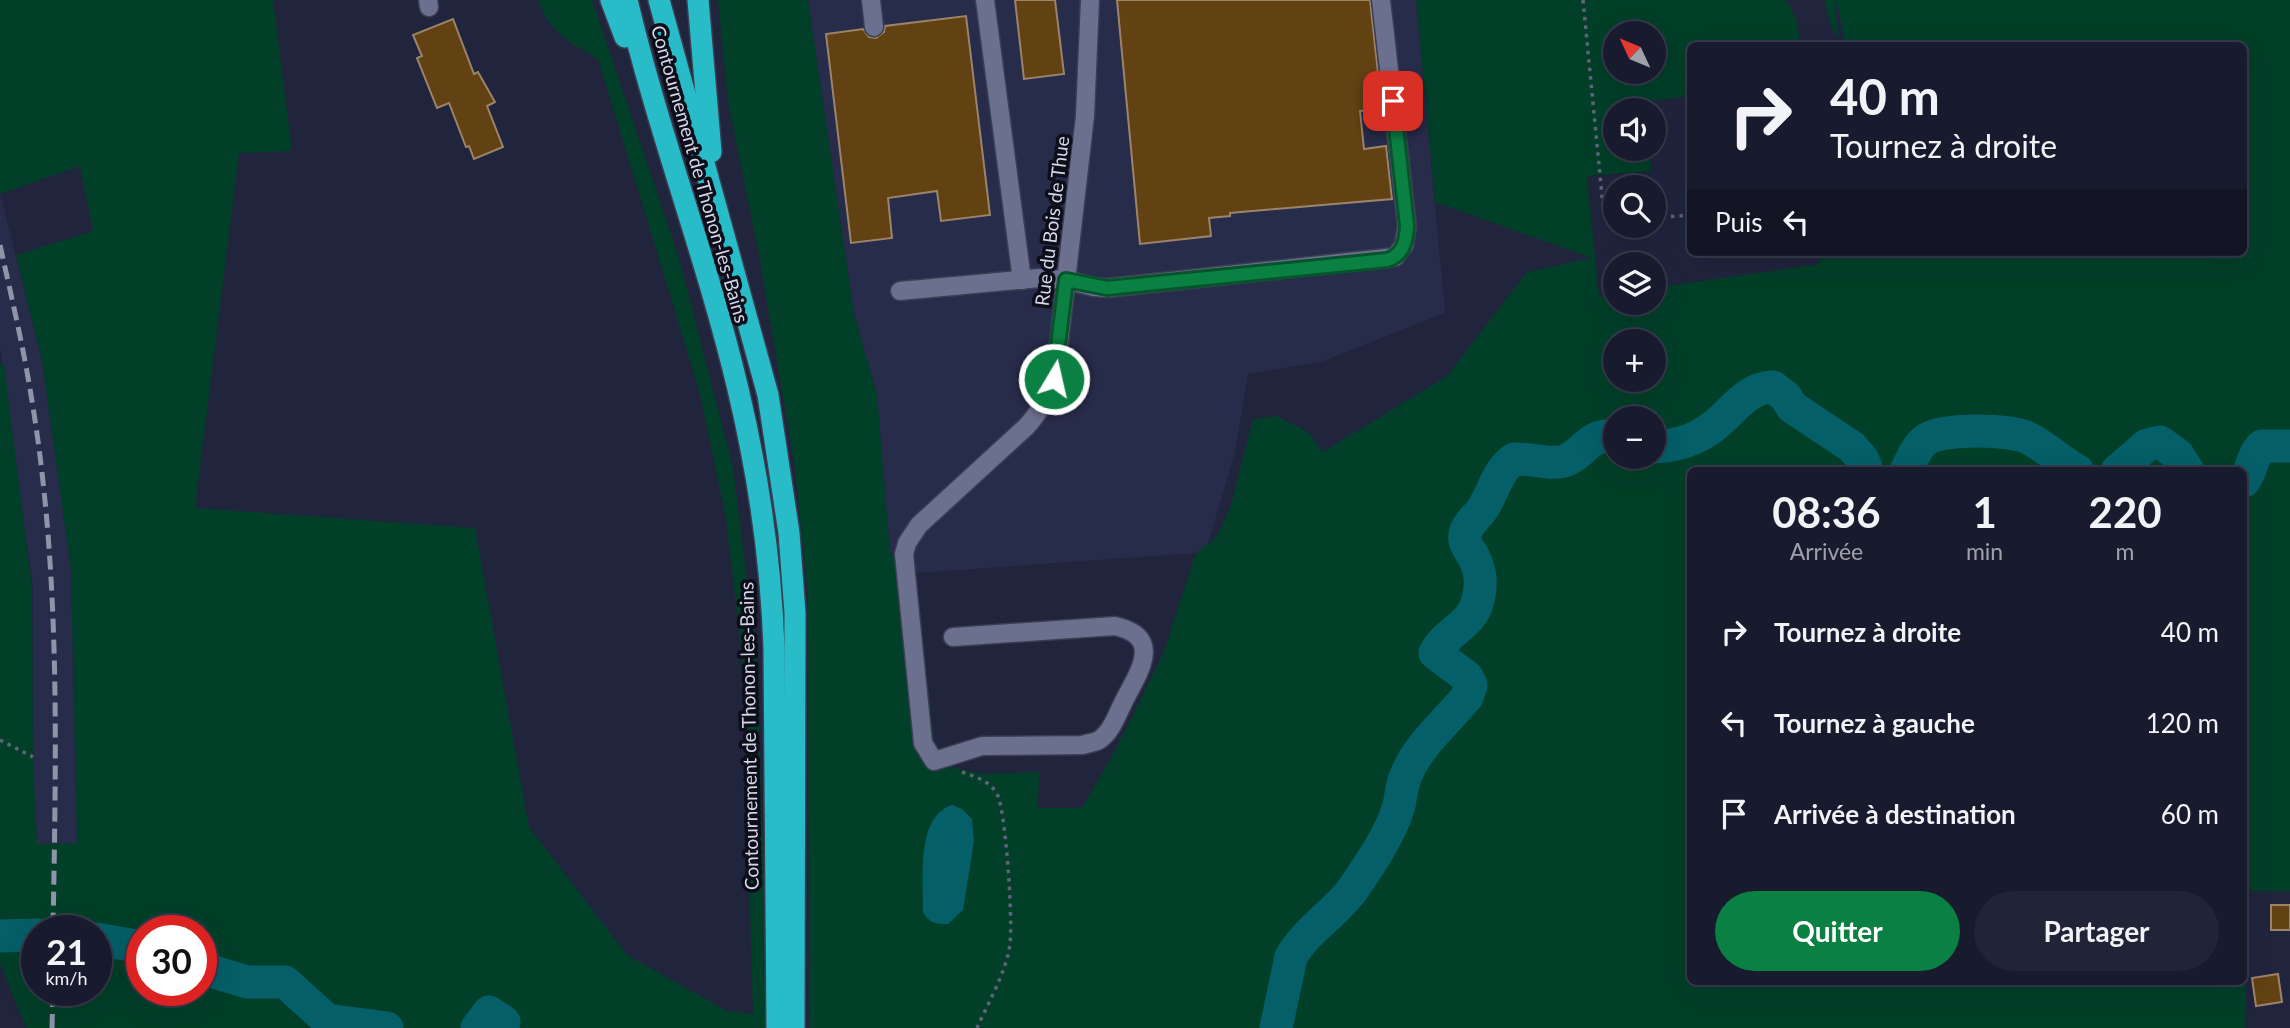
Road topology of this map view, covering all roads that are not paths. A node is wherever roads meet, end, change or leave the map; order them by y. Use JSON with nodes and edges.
{"nodes":[{"id":1,"x":611,"y":0,"type":"edge"},
{"id":2,"x":627,"y":0,"type":"edge"},
{"id":3,"x":659,"y":0,"type":"edge"},
{"id":4,"x":698,"y":0,"type":"edge"},
{"id":5,"x":871,"y":0,"type":"edge"},
{"id":6,"x":985,"y":0,"type":"edge"},
{"id":7,"x":1090,"y":0,"type":"edge"},
{"id":8,"x":1381,"y":0,"type":"edge"},
{"id":9,"x":874,"y":27,"type":"dead end"},
{"id":10,"x":665,"y":139,"type":"junction"},
{"id":11,"x":715,"y":199,"type":"junction"},
{"id":12,"x":1022,"y":280,"type":"junction"},
{"id":13,"x":1066,"y":280,"type":"junction"},
{"id":14,"x":900,"y":291,"type":"dead end"},
{"id":15,"x":953,"y":636,"type":"dead end"},
{"id":16,"x":785,"y":1001,"type":"junction"},
{"id":17,"x":777,"y":1028,"type":"edge"},
{"id":18,"x":794,"y":1028,"type":"edge"}],
"edges":[{"from":1,"to":10,"type":"highway"},
{"from":2,"to":10,"type":"highway","name":"Contournement de Thonon-les-Bains"},
{"from":3,"to":11,"type":"highway","name":"Contournement de Thonon-les-Bains"},
{"from":4,"to":11,"type":"highway"},
{"from":5,"to":9,"type":"street"},
{"from":6,"to":12,"type":"street"},
{"from":7,"to":13,"type":"street","name":"Rue du Bois de Thue"},
{"from":8,"to":13,"type":"street"},
{"from":10,"to":16,"type":"highway","name":"Contournement de Thonon-les-Bains"},
{"from":11,"to":16,"type":"highway","name":"Contournement de Thonon-les-Bains"},
{"from":12,"to":13,"type":"street"},
{"from":12,"to":14,"type":"street"},
{"from":13,"to":15,"type":"street","name":"Rue du Bois de Thue"},
{"from":16,"to":17,"type":"highway","name":"Contournement de Thonon-les-Bains"},
{"from":16,"to":18,"type":"highway","name":"Contournement de Thonon-les-Bains"}]}
